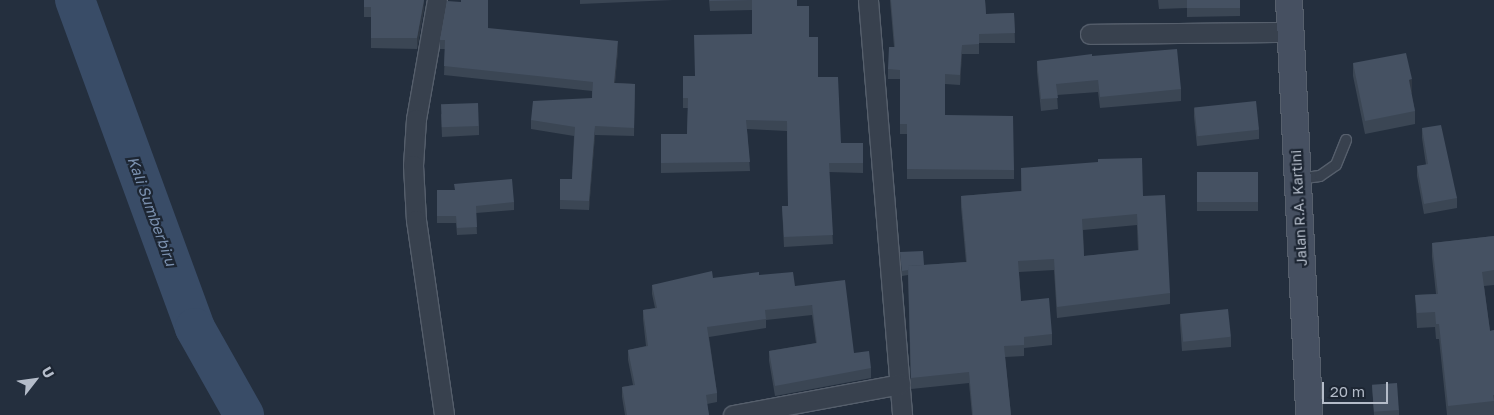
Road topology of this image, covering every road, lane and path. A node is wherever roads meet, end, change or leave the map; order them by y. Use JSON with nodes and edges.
{"nodes":[{"id":1,"x":437,"y":0,"type":"edge"},
{"id":2,"x":868,"y":0,"type":"edge"},
{"id":3,"x":1288,"y":0,"type":"edge"},
{"id":4,"x":1290,"y":32,"type":"junction"},
{"id":5,"x":1090,"y":34,"type":"dead end"},
{"id":6,"x":1346,"y":140,"type":"dead end"},
{"id":7,"x":1297,"y":179,"type":"junction"},
{"id":8,"x":900,"y":384,"type":"junction"},
{"id":9,"x":444,"y":415,"type":"edge"},
{"id":10,"x":733,"y":415,"type":"edge"},
{"id":11,"x":902,"y":415,"type":"edge"},
{"id":12,"x":1309,"y":415,"type":"edge"}],
"edges":[{"from":1,"to":9,"type":"street"},
{"from":2,"to":8,"type":"street"},
{"from":3,"to":4,"type":"main road","name":"Jalan R.A. Kartini"},
{"from":4,"to":5,"type":"street"},
{"from":4,"to":7,"type":"main road","name":"Jalan R.A. Kartini"},
{"from":6,"to":7,"type":"lane"},
{"from":7,"to":12,"type":"main road","name":"Jalan R.A. Kartini"},
{"from":8,"to":10,"type":"street"},
{"from":8,"to":11,"type":"street"}]}
